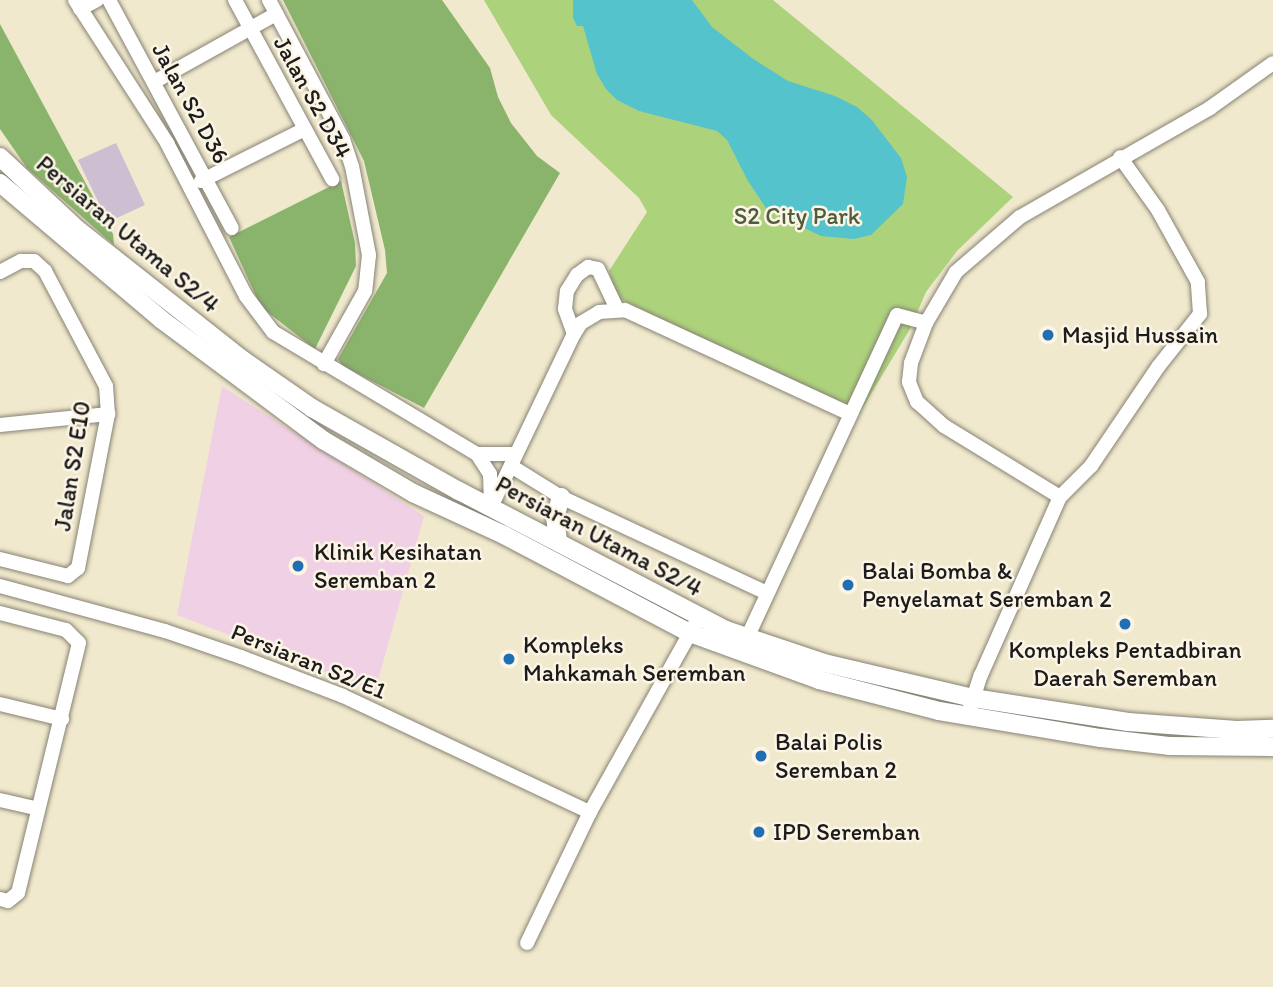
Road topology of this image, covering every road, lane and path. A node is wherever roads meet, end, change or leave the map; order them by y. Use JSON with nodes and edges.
{"nodes":[{"id":1,"x":97,"y":0,"type":"edge"},
{"id":2,"x":108,"y":0,"type":"edge"},
{"id":3,"x":235,"y":0,"type":"edge"},
{"id":4,"x":269,"y":0,"type":"edge"},
{"id":5,"x":78,"y":4,"type":"edge"},
{"id":6,"x":276,"y":14,"type":"junction"},
{"id":7,"x":249,"y":27,"type":"junction"},
{"id":8,"x":1273,"y":63,"type":"edge"},
{"id":9,"x":154,"y":82,"type":"junction"},
{"id":10,"x":303,"y":130,"type":"junction"},
{"id":11,"x":0,"y":156,"type":"edge"},
{"id":12,"x":1120,"y":157,"type":"junction"},
{"id":13,"x":207,"y":178,"type":"junction"},
{"id":14,"x":332,"y":179,"type":"dead end"},
{"id":15,"x":0,"y":183,"type":"edge"},
{"id":16,"x":191,"y":184,"type":"junction"},
{"id":17,"x":232,"y":228,"type":"dead end"},
{"id":18,"x":0,"y":272,"type":"edge"},
{"id":19,"x":617,"y":309,"type":"junction"},
{"id":20,"x":926,"y":323,"type":"junction"},
{"id":21,"x":574,"y":334,"type":"junction"},
{"id":22,"x":324,"y":364,"type":"junction"},
{"id":23,"x":108,"y":414,"type":"junction"},
{"id":24,"x":850,"y":414,"type":"junction"},
{"id":25,"x":0,"y":425,"type":"edge"},
{"id":26,"x":477,"y":454,"type":"junction"},
{"id":27,"x":513,"y":460,"type":"junction"},
{"id":28,"x":1060,"y":496,"type":"junction"},
{"id":29,"x":561,"y":497,"type":"junction"},
{"id":30,"x":491,"y":507,"type":"junction"},
{"id":31,"x":504,"y":535,"type":"junction"},
{"id":32,"x":558,"y":541,"type":"junction"},
{"id":33,"x":0,"y":559,"type":"edge"},
{"id":34,"x":0,"y":586,"type":"edge"},
{"id":35,"x":767,"y":593,"type":"junction"},
{"id":36,"x":0,"y":613,"type":"edge"},
{"id":37,"x":700,"y":617,"type":"junction"},
{"id":38,"x":690,"y":634,"type":"junction"},
{"id":39,"x":747,"y":638,"type":"junction"},
{"id":40,"x":822,"y":672,"type":"junction"},
{"id":41,"x":973,"y":698,"type":"junction"},
{"id":42,"x":0,"y":704,"type":"edge"},
{"id":43,"x":968,"y":716,"type":"junction"},
{"id":44,"x":62,"y":719,"type":"junction"},
{"id":45,"x":1273,"y":729,"type":"edge"},
{"id":46,"x":1273,"y":747,"type":"edge"},
{"id":47,"x":0,"y":800,"type":"edge"},
{"id":48,"x":38,"y":809,"type":"junction"},
{"id":49,"x":590,"y":811,"type":"junction"},
{"id":50,"x":7,"y":899,"type":"edge"},
{"id":51,"x":527,"y":943,"type":"dead end"}],
"edges":[{"from":1,"to":5,"type":"street"},
{"from":2,"to":9,"type":"street","name":"Jalan S2 D36"},
{"from":3,"to":7,"type":"street","name":"Jalan S2 D34"},
{"from":4,"to":6,"type":"street"},
{"from":5,"to":16,"type":"street"},
{"from":6,"to":7,"type":"street"},
{"from":6,"to":22,"type":"street"},
{"from":7,"to":9,"type":"street"},
{"from":7,"to":10,"type":"street","name":"Jalan S2 D34"},
{"from":8,"to":12,"type":"street"},
{"from":9,"to":13,"type":"street","name":"Jalan S2 D36"},
{"from":10,"to":13,"type":"street"},
{"from":10,"to":14,"type":"street","name":"Jalan S2 D34"},
{"from":11,"to":30,"type":"main road","name":"Persiaran Utama S2/4"},
{"from":12,"to":20,"type":"street"},
{"from":12,"to":28,"type":"street"},
{"from":13,"to":16,"type":"street"},
{"from":13,"to":17,"type":"street","name":"Jalan S2 D36"},
{"from":15,"to":31,"type":"main road","name":"Persiaran Utama S2/4"},
{"from":16,"to":22,"type":"street"},
{"from":18,"to":23,"type":"street","name":"Jalan S2 E10"},
{"from":19,"to":21,"type":"street"},
{"from":19,"to":21,"type":"street"},
{"from":19,"to":24,"type":"street"},
{"from":20,"to":24,"type":"street"},
{"from":20,"to":28,"type":"street"},
{"from":21,"to":27,"type":"street"},
{"from":22,"to":26,"type":"street"},
{"from":23,"to":25,"type":"street"},
{"from":23,"to":33,"type":"street","name":"Jalan S2 E10"},
{"from":24,"to":35,"type":"street"},
{"from":26,"to":27,"type":"street"},
{"from":26,"to":30,"type":"street"},
{"from":27,"to":29,"type":"street"},
{"from":27,"to":30,"type":"street"},
{"from":28,"to":41,"type":"street"},
{"from":29,"to":32,"type":"main road"},
{"from":29,"to":35,"type":"street"},
{"from":30,"to":31,"type":"main road"},
{"from":30,"to":32,"type":"main road","name":"Persiaran Utama S2/4"},
{"from":31,"to":38,"type":"main road","name":"Persiaran Utama S2/4"},
{"from":32,"to":37,"type":"main road","name":"Persiaran Utama S2/4"},
{"from":34,"to":49,"type":"street","name":"Persiaran S2/E1"},
{"from":35,"to":39,"type":"street"},
{"from":36,"to":44,"type":"street"},
{"from":37,"to":38,"type":"street"},
{"from":37,"to":39,"type":"main road","name":"Persiaran Utama S2/4"},
{"from":38,"to":40,"type":"main road","name":"Persiaran Utama S2/4"},
{"from":38,"to":49,"type":"street"},
{"from":39,"to":40,"type":"main road","name":"Persiaran Utama S2/4"},
{"from":40,"to":41,"type":"main road","name":"Persiaran Utama S2/4"},
{"from":40,"to":43,"type":"main road","name":"Persiaran Utama S2/4"},
{"from":41,"to":43,"type":"street"},
{"from":41,"to":45,"type":"main road","name":"Persiaran Utama S2/4"},
{"from":42,"to":44,"type":"street"},
{"from":43,"to":46,"type":"main road","name":"Persiaran Utama S2/4"},
{"from":44,"to":48,"type":"street"},
{"from":47,"to":48,"type":"street"},
{"from":48,"to":50,"type":"street"},
{"from":49,"to":51,"type":"street"}]}
